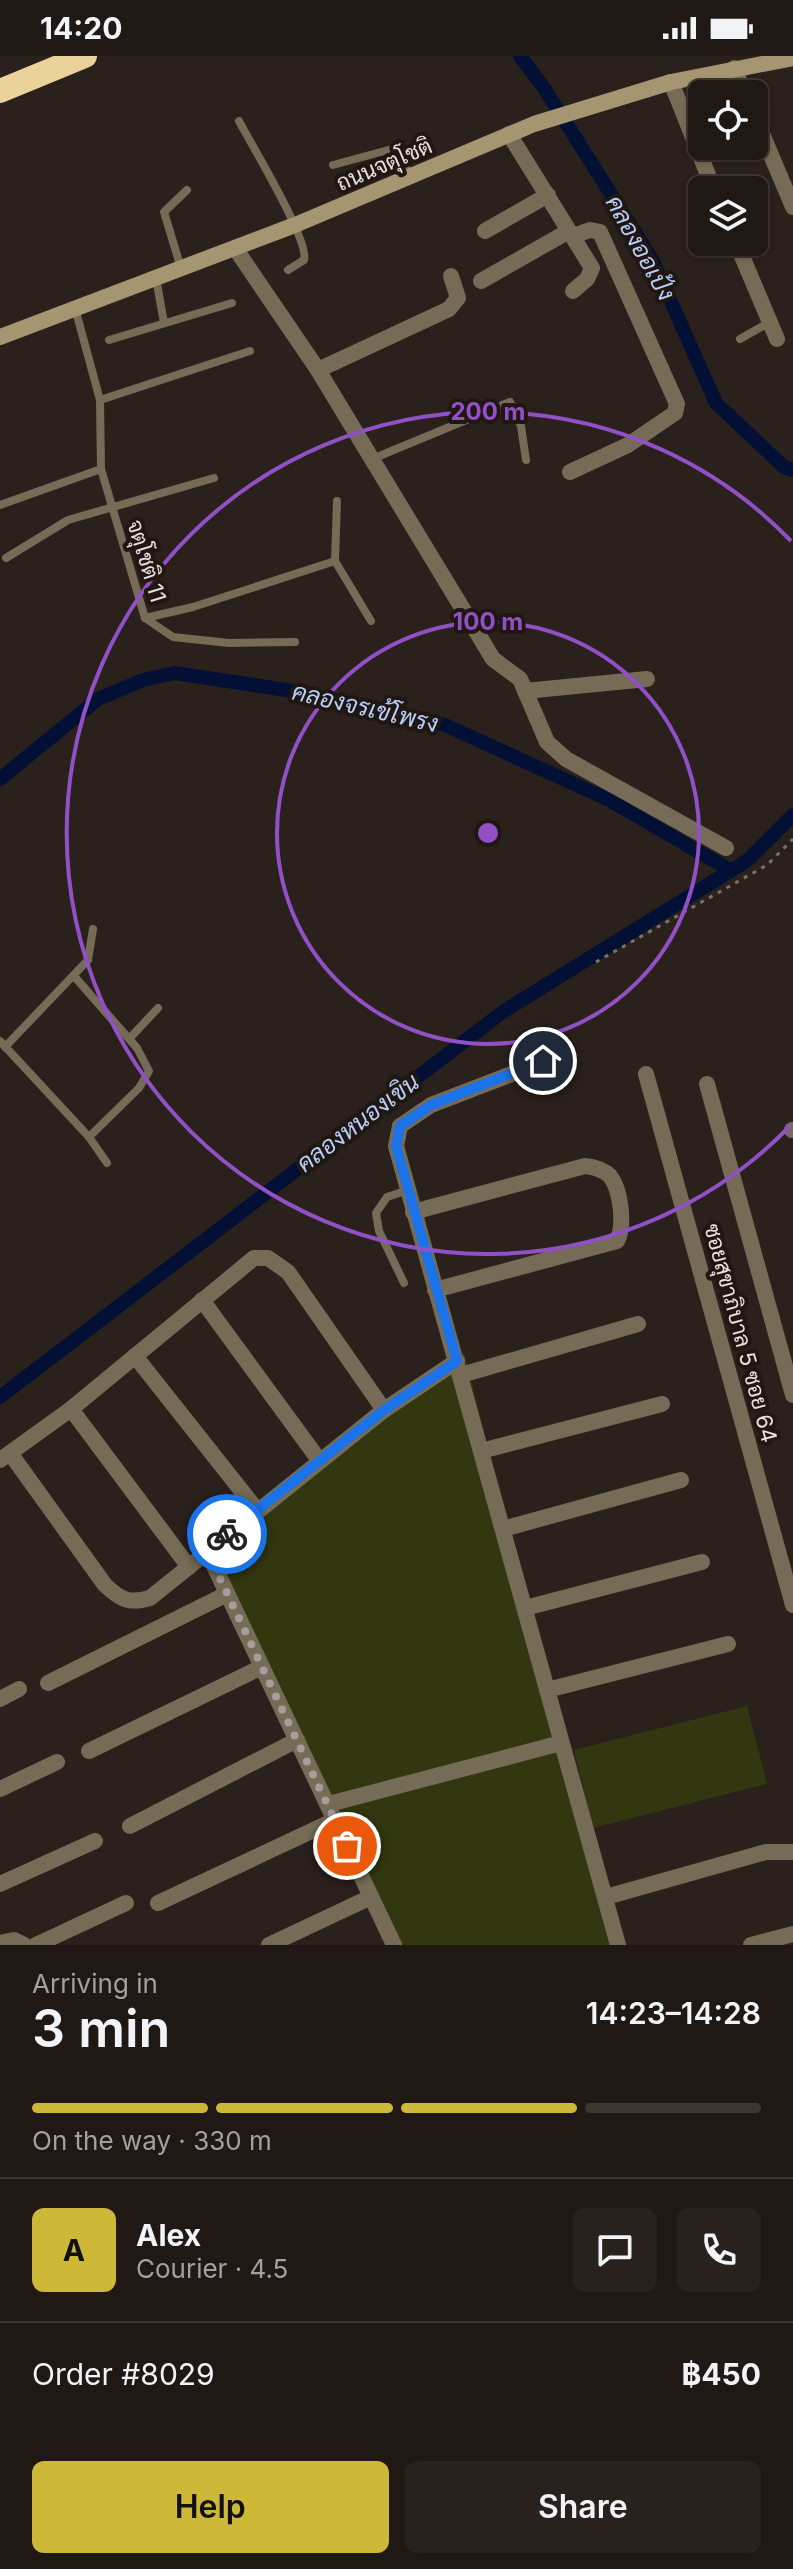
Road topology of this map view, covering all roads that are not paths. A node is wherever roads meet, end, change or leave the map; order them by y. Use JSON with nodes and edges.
{"nodes":[{"id":1,"x":85,"y":56,"type":"edge"},
{"id":2,"x":793,"y":58,"type":"edge"},
{"id":3,"x":774,"y":59,"type":"edge"},
{"id":4,"x":738,"y":63,"type":"edge"},
{"id":5,"x":671,"y":82,"type":"junction"},
{"id":6,"x":0,"y":91,"type":"edge"},
{"id":7,"x":239,"y":121,"type":"dead end"},
{"id":8,"x":509,"y":134,"type":"junction"},
{"id":9,"x":768,"y":148,"type":"edge"},
{"id":10,"x":333,"y":165,"type":"dead end"},
{"id":11,"x":412,"y":176,"type":"junction"},
{"id":12,"x":708,"y":176,"type":"edge"},
{"id":13,"x":187,"y":190,"type":"dead end"},
{"id":14,"x":548,"y":195,"type":"junction"},
{"id":15,"x":793,"y":207,"type":"edge"},
{"id":16,"x":295,"y":225,"type":"junction"},
{"id":17,"x":485,"y":231,"type":"dead end"},
{"id":18,"x":571,"y":234,"type":"junction"},
{"id":19,"x":235,"y":248,"type":"junction"},
{"id":20,"x":742,"y":256,"type":"edge"},
{"id":21,"x":181,"y":268,"type":"junction"},
{"id":22,"x":288,"y":270,"type":"dead end"},
{"id":23,"x":451,"y":276,"type":"dead end"},
{"id":24,"x":156,"y":278,"type":"junction"},
{"id":25,"x":481,"y":281,"type":"dead end"},
{"id":26,"x":573,"y":291,"type":"dead end"},
{"id":27,"x":232,"y":303,"type":"dead end"},
{"id":28,"x":75,"y":308,"type":"junction"},
{"id":29,"x":770,"y":322,"type":"junction"},
{"id":30,"x":164,"y":323,"type":"junction"},
{"id":31,"x":0,"y":337,"type":"edge"},
{"id":32,"x":740,"y":339,"type":"dead end"},
{"id":33,"x":777,"y":339,"type":"dead end"},
{"id":34,"x":109,"y":340,"type":"dead end"},
{"id":35,"x":250,"y":351,"type":"dead end"},
{"id":36,"x":318,"y":370,"type":"junction"},
{"id":37,"x":100,"y":400,"type":"junction"},
{"id":38,"x":372,"y":459,"type":"junction"},
{"id":39,"x":526,"y":460,"type":"dead end"},
{"id":40,"x":101,"y":469,"type":"junction"},
{"id":41,"x":570,"y":472,"type":"dead end"},
{"id":42,"x":214,"y":478,"type":"dead end"},
{"id":43,"x":337,"y":501,"type":"dead end"},
{"id":44,"x":0,"y":505,"type":"edge"},
{"id":45,"x":112,"y":510,"type":"junction"},
{"id":46,"x":6,"y":558,"type":"dead end"},
{"id":47,"x":335,"y":561,"type":"junction"},
{"id":48,"x":145,"y":618,"type":"junction"},
{"id":49,"x":371,"y":621,"type":"dead end"},
{"id":50,"x":295,"y":642,"type":"dead end"},
{"id":51,"x":647,"y":679,"type":"dead end"},
{"id":52,"x":525,"y":691,"type":"junction"},
{"id":53,"x":726,"y":848,"type":"dead end"},
{"id":54,"x":93,"y":929,"type":"dead end"},
{"id":55,"x":74,"y":976,"type":"junction"},
{"id":56,"x":158,"y":1008,"type":"dead end"},
{"id":57,"x":129,"y":1039,"type":"junction"},
{"id":58,"x":3,"y":1044,"type":"edge"},
{"id":59,"x":566,"y":1053,"type":"dead end"},
{"id":60,"x":646,"y":1074,"type":"dead end"},
{"id":61,"x":707,"y":1084,"type":"dead end"},
{"id":62,"x":89,"y":1137,"type":"junction"},
{"id":63,"x":107,"y":1163,"type":"dead end"},
{"id":64,"x":408,"y":1190,"type":"junction"},
{"id":65,"x":413,"y":1212,"type":"junction"},
{"id":66,"x":404,"y":1283,"type":"dead end"},
{"id":67,"x":435,"y":1290,"type":"junction"},
{"id":68,"x":202,"y":1300,"type":"junction"},
{"id":69,"x":638,"y":1324,"type":"dead end"},
{"id":70,"x":135,"y":1356,"type":"junction"},
{"id":71,"x":459,"y":1368,"type":"junction"},
{"id":72,"x":793,"y":1395,"type":"edge"},
{"id":73,"x":662,"y":1404,"type":"dead end"},
{"id":74,"x":71,"y":1409,"type":"junction"},
{"id":75,"x":384,"y":1410,"type":"junction"},
{"id":76,"x":481,"y":1451,"type":"junction"},
{"id":77,"x":5,"y":1457,"type":"edge"},
{"id":78,"x":319,"y":1460,"type":"junction"},
{"id":79,"x":681,"y":1480,"type":"dead end"},
{"id":80,"x":256,"y":1509,"type":"junction"},
{"id":81,"x":503,"y":1529,"type":"junction"},
{"id":82,"x":207,"y":1551,"type":"junction"},
{"id":83,"x":702,"y":1562,"type":"dead end"},
{"id":84,"x":189,"y":1567,"type":"junction"},
{"id":85,"x":227,"y":1594,"type":"junction"},
{"id":86,"x":793,"y":1605,"type":"edge"},
{"id":87,"x":525,"y":1608,"type":"junction"},
{"id":88,"x":728,"y":1644,"type":"dead end"},
{"id":89,"x":262,"y":1667,"type":"junction"},
{"id":90,"x":48,"y":1683,"type":"dead end"},
{"id":91,"x":19,"y":1689,"type":"dead end"},
{"id":92,"x":547,"y":1690,"type":"junction"},
{"id":93,"x":0,"y":1699,"type":"edge"},
{"id":94,"x":297,"y":1740,"type":"junction"},
{"id":95,"x":561,"y":1743,"type":"junction"},
{"id":96,"x":89,"y":1751,"type":"dead end"},
{"id":97,"x":57,"y":1762,"type":"dead end"},
{"id":98,"x":0,"y":1789,"type":"edge"},
{"id":99,"x":329,"y":1804,"type":"junction"},
{"id":100,"x":335,"y":1820,"type":"junction"},
{"id":101,"x":130,"y":1826,"type":"dead end"},
{"id":102,"x":95,"y":1841,"type":"dead end"},
{"id":103,"x":793,"y":1852,"type":"edge"},
{"id":104,"x":0,"y":1884,"type":"edge"},
{"id":105,"x":371,"y":1897,"type":"junction"},
{"id":106,"x":606,"y":1897,"type":"junction"},
{"id":107,"x":126,"y":1903,"type":"dead end"},
{"id":108,"x":158,"y":1903,"type":"dead end"},
{"id":109,"x":793,"y":1934,"type":"edge"},
{"id":110,"x":0,"y":1943,"type":"edge"},
{"id":111,"x":24,"y":1945,"type":"edge"},
{"id":112,"x":36,"y":1945,"type":"edge"},
{"id":113,"x":269,"y":1945,"type":"edge"},
{"id":114,"x":394,"y":1945,"type":"edge"},
{"id":115,"x":618,"y":1945,"type":"edge"},
{"id":116,"x":751,"y":1945,"type":"edge"}],
"edges":[{"from":1,"to":6,"type":"highway"},
{"from":2,"to":3,"type":"street","name":"ถนนจตุโชติ"},
{"from":3,"to":4,"type":"street","name":"ถนนจตุโชติ"},
{"from":4,"to":5,"type":"street","name":"ถนนจตุโชติ"},
{"from":5,"to":8,"type":"street","name":"ถนนจตุโชติ"},
{"from":5,"to":12,"type":"street"},
{"from":7,"to":16,"type":"lane"},
{"from":8,"to":11,"type":"street","name":"ถนนจตุโชติ"},
{"from":8,"to":14,"type":"street"},
{"from":9,"to":15,"type":"street"},
{"from":10,"to":11,"type":"lane"},
{"from":11,"to":16,"type":"street","name":"ถนนจตุโชติ"},
{"from":13,"to":21,"type":"lane"},
{"from":14,"to":17,"type":"street"},
{"from":14,"to":18,"type":"street"},
{"from":16,"to":19,"type":"street","name":"ถนนจตุโชติ"},
{"from":16,"to":22,"type":"lane"},
{"from":18,"to":25,"type":"street"},
{"from":18,"to":26,"type":"street"},
{"from":18,"to":41,"type":"street"},
{"from":19,"to":21,"type":"street","name":"ถนนจตุโชติ"},
{"from":19,"to":36,"type":"street"},
{"from":20,"to":29,"type":"street"},
{"from":21,"to":24,"type":"street","name":"ถนนจตุโชติ"},
{"from":23,"to":36,"type":"street"},
{"from":24,"to":28,"type":"street","name":"ถนนจตุโชติ"},
{"from":24,"to":30,"type":"lane"},
{"from":27,"to":30,"type":"lane"},
{"from":28,"to":31,"type":"street","name":"ถนนจตุโชติ"},
{"from":28,"to":37,"type":"lane","name":"จตุโชติ 11"},
{"from":29,"to":32,"type":"lane"},
{"from":29,"to":33,"type":"street"},
{"from":30,"to":34,"type":"lane"},
{"from":35,"to":37,"type":"lane"},
{"from":36,"to":38,"type":"street"},
{"from":37,"to":40,"type":"lane","name":"จตุโชติ 11"},
{"from":38,"to":39,"type":"lane"},
{"from":38,"to":52,"type":"street"},
{"from":40,"to":44,"type":"lane"},
{"from":40,"to":45,"type":"lane","name":"จตุโชติ 11"},
{"from":42,"to":45,"type":"lane"},
{"from":43,"to":47,"type":"lane"},
{"from":45,"to":46,"type":"lane"},
{"from":45,"to":48,"type":"lane","name":"จตุโชติ 11"},
{"from":47,"to":48,"type":"lane","name":"จตุโชติ 11"},
{"from":47,"to":49,"type":"lane"},
{"from":48,"to":50,"type":"lane"},
{"from":51,"to":52,"type":"street"},
{"from":52,"to":53,"type":"street"},
{"from":54,"to":55,"type":"lane"},
{"from":55,"to":57,"type":"lane"},
{"from":55,"to":58,"type":"lane"},
{"from":56,"to":57,"type":"lane"},
{"from":57,"to":62,"type":"lane"},
{"from":58,"to":62,"type":"lane"},
{"from":59,"to":64,"type":"street"},
{"from":60,"to":86,"type":"street","name":"ซอยสุขาภิบาล 5 ซอย 64"},
{"from":61,"to":72,"type":"street"},
{"from":62,"to":63,"type":"lane"},
{"from":64,"to":65,"type":"street"},
{"from":64,"to":66,"type":"lane"},
{"from":65,"to":67,"type":"street"},
{"from":65,"to":67,"type":"street"},
{"from":67,"to":71,"type":"street"},
{"from":68,"to":70,"type":"street"},
{"from":68,"to":75,"type":"street"},
{"from":68,"to":78,"type":"street"},
{"from":69,"to":71,"type":"street"},
{"from":70,"to":74,"type":"street"},
{"from":70,"to":80,"type":"street"},
{"from":71,"to":75,"type":"street"},
{"from":71,"to":76,"type":"street"},
{"from":73,"to":76,"type":"street"},
{"from":74,"to":77,"type":"street"},
{"from":74,"to":84,"type":"street"},
{"from":75,"to":78,"type":"street"},
{"from":76,"to":81,"type":"street"},
{"from":77,"to":84,"type":"street"},
{"from":78,"to":80,"type":"street"},
{"from":79,"to":81,"type":"street"},
{"from":80,"to":82,"type":"street"},
{"from":81,"to":87,"type":"street"},
{"from":82,"to":84,"type":"street"},
{"from":82,"to":85,"type":"street"},
{"from":83,"to":87,"type":"street"},
{"from":85,"to":89,"type":"street"},
{"from":85,"to":90,"type":"street"},
{"from":87,"to":92,"type":"street"},
{"from":88,"to":92,"type":"street"},
{"from":89,"to":94,"type":"street"},
{"from":89,"to":96,"type":"street"},
{"from":91,"to":93,"type":"street"},
{"from":92,"to":95,"type":"street"},
{"from":94,"to":99,"type":"street"},
{"from":94,"to":101,"type":"street"},
{"from":95,"to":99,"type":"street"},
{"from":95,"to":106,"type":"street"},
{"from":97,"to":98,"type":"street"},
{"from":99,"to":100,"type":"street"},
{"from":100,"to":105,"type":"street"},
{"from":100,"to":108,"type":"street"},
{"from":102,"to":104,"type":"street"},
{"from":103,"to":106,"type":"street"},
{"from":105,"to":113,"type":"street"},
{"from":105,"to":114,"type":"street"},
{"from":106,"to":115,"type":"street"},
{"from":107,"to":112,"type":"street"},
{"from":109,"to":116,"type":"street"},
{"from":110,"to":111,"type":"street"}]}
